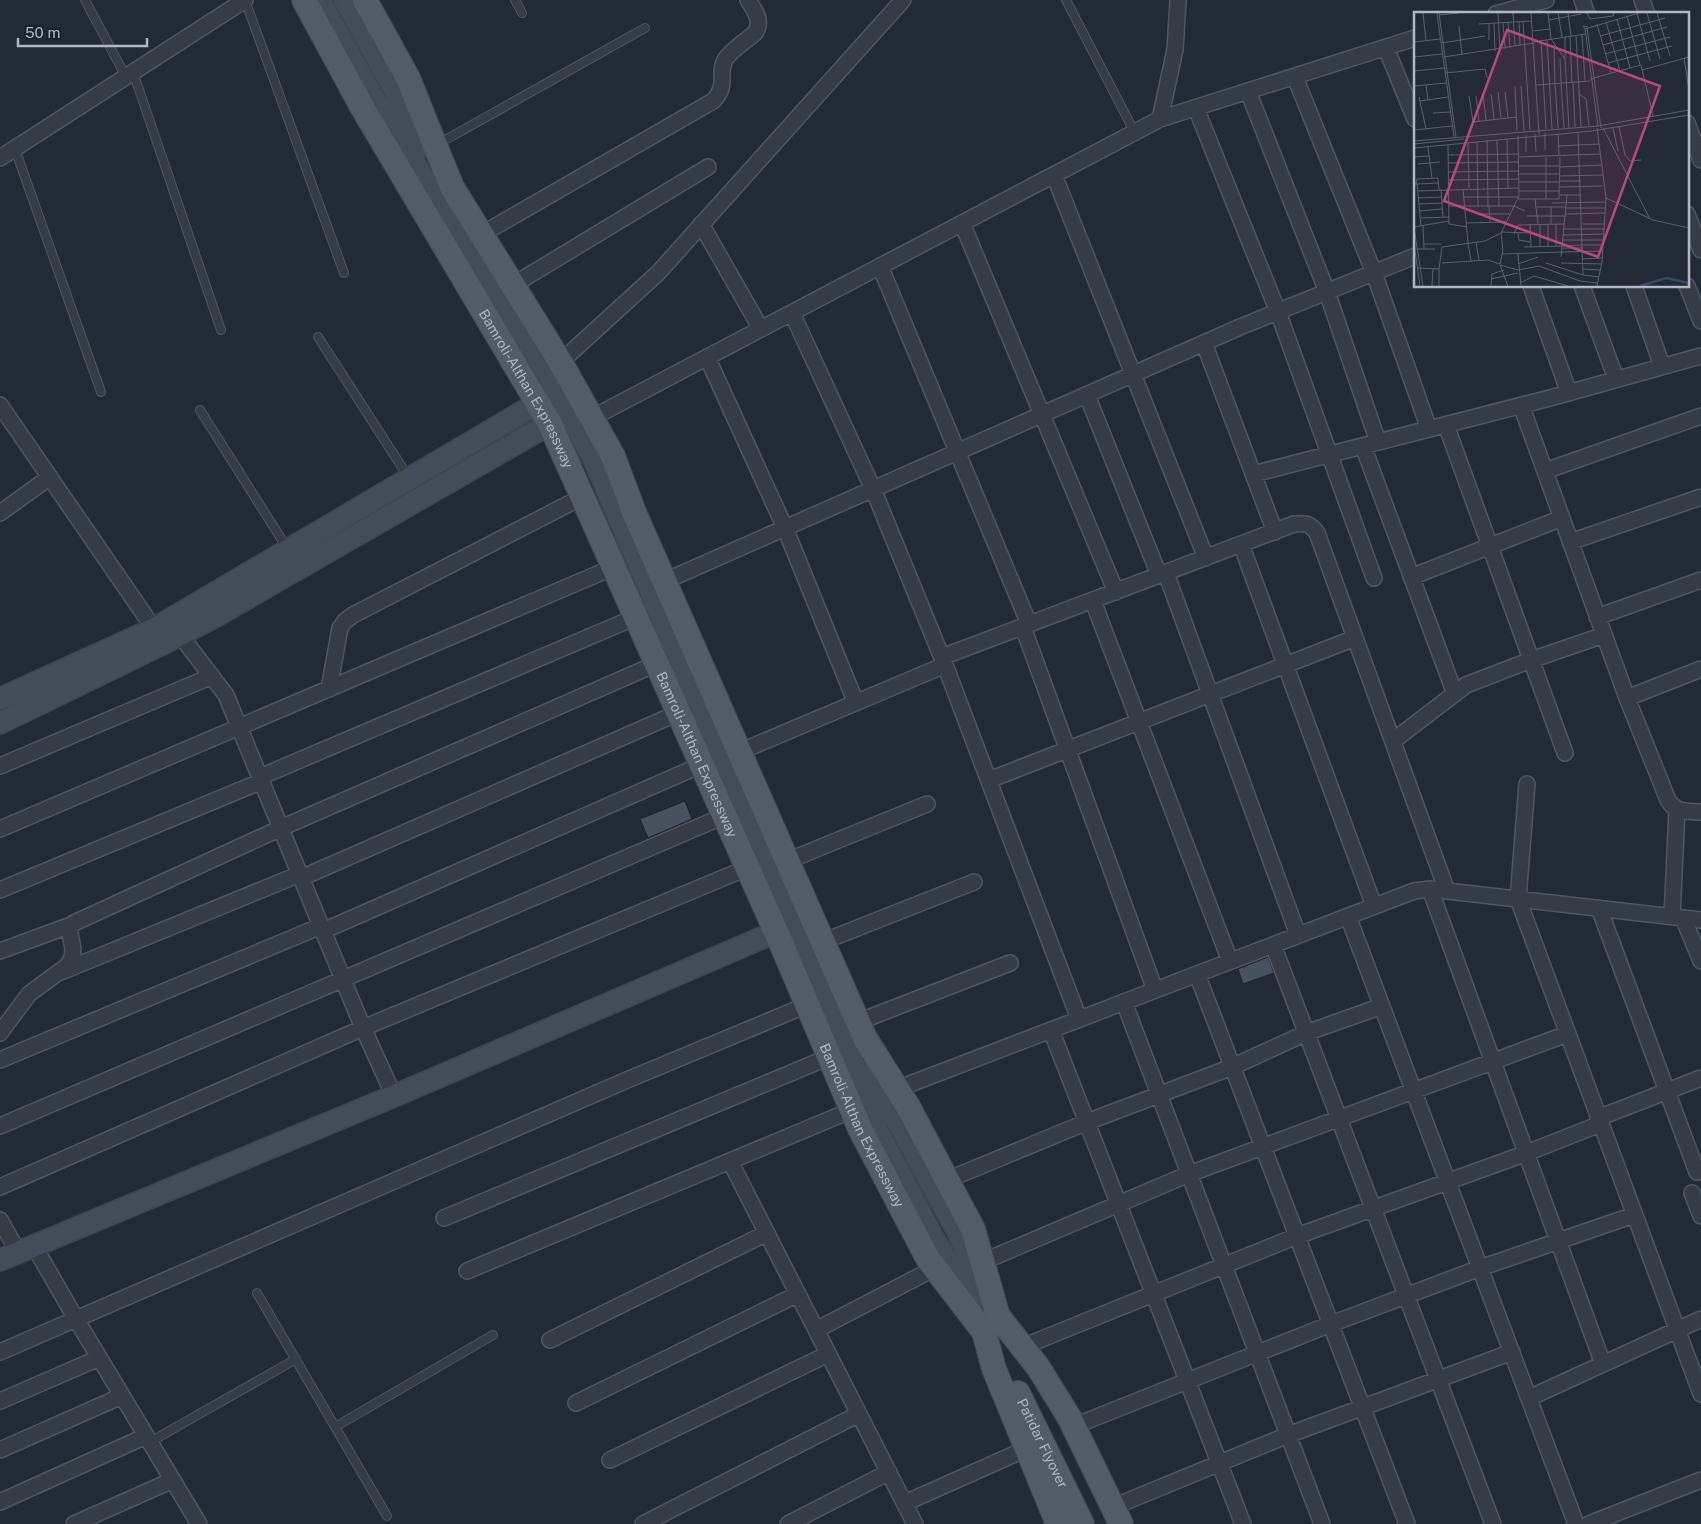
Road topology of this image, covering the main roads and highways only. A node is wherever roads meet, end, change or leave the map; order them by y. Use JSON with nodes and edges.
{"nodes":[{"id":1,"x":304,"y":0,"type":"edge"},
{"id":2,"x":365,"y":0,"type":"edge"},
{"id":3,"x":572,"y":420,"type":"junction"},
{"id":4,"x":793,"y":924,"type":"junction"},
{"id":5,"x":991,"y":1324,"type":"junction"},
{"id":6,"x":994,"y":1369,"type":"junction"},
{"id":7,"x":1055,"y":1424,"type":"junction"},
{"id":8,"x":1113,"y":1518,"type":"edge"},
{"id":9,"x":1058,"y":1524,"type":"edge"},
{"id":10,"x":1082,"y":1524,"type":"edge"}],
"edges":[{"from":1,"to":3,"type":"main road","name":"Bamroli-Althan Expressway"},
{"from":2,"to":3,"type":"main road"},
{"from":3,"to":4,"type":"main road","name":"Bamroli-Althan Expressway"},
{"from":3,"to":4,"type":"main road"},
{"from":4,"to":5,"type":"main road"},
{"from":4,"to":5,"type":"main road","name":"Bamroli-Althan Expressway"},
{"from":5,"to":6,"type":"main road","name":"Bamroli-Althan Expressway"},
{"from":5,"to":7,"type":"main road","name":"Patidar Flyover"},
{"from":6,"to":7,"type":"main road","name":"Patidar Flyover"},
{"from":6,"to":9,"type":"main road","name":"Bamroli-Althan Expressway"},
{"from":7,"to":8,"type":"main road","name":"Patidar Flyover"},
{"from":7,"to":10,"type":"main road","name":"Patidar Flyover"}]}
